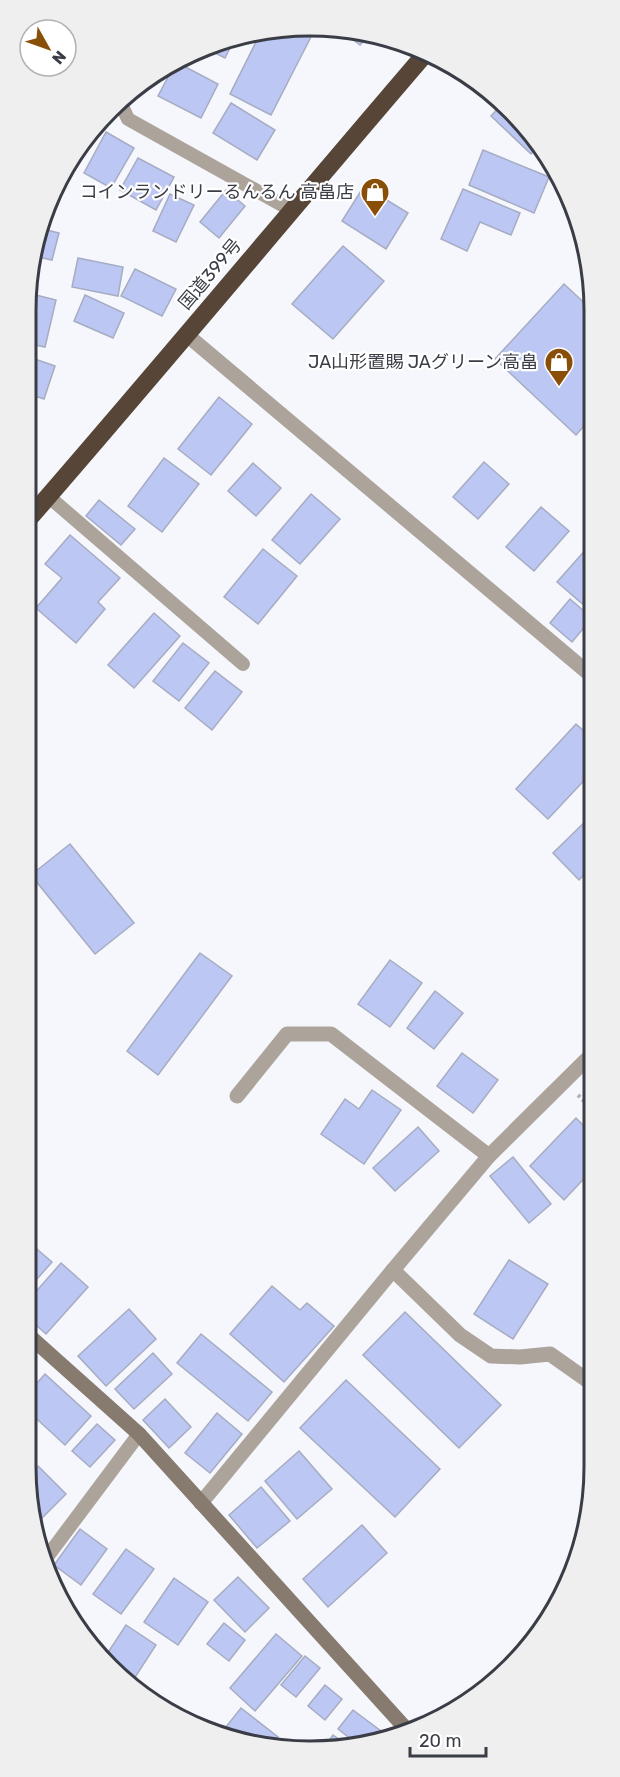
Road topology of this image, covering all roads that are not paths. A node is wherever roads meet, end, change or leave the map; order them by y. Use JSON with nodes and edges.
{"nodes":[{"id":1,"x":420,"y":59,"type":"edge"},
{"id":2,"x":123,"y":109,"type":"edge"},
{"id":3,"x":291,"y":210,"type":"junction"},
{"id":4,"x":187,"y":335,"type":"junction"},
{"id":5,"x":48,"y":496,"type":"junction"},
{"id":6,"x":36,"y":510,"type":"edge"},
{"id":7,"x":243,"y":663,"type":"dead end"},
{"id":8,"x":584,"y":669,"type":"edge"},
{"id":9,"x":584,"y":1062,"type":"edge"},
{"id":10,"x":237,"y":1096,"type":"dead end"},
{"id":11,"x":489,"y":1156,"type":"junction"},
{"id":12,"x":393,"y":1270,"type":"junction"},
{"id":13,"x":36,"y":1342,"type":"edge"},
{"id":14,"x":584,"y":1378,"type":"edge"},
{"id":15,"x":139,"y":1434,"type":"junction"},
{"id":16,"x":201,"y":1503,"type":"junction"},
{"id":17,"x":50,"y":1553,"type":"edge"},
{"id":18,"x":402,"y":1725,"type":"edge"}],
"edges":[{"from":1,"to":3,"type":"highway","name":"国道399号"},
{"from":2,"to":3,"type":"lane"},
{"from":3,"to":4,"type":"highway","name":"国道399号"},
{"from":4,"to":5,"type":"highway","name":"国道399号"},
{"from":4,"to":8,"type":"street"},
{"from":5,"to":6,"type":"highway","name":"国道399号"},
{"from":5,"to":7,"type":"lane"},
{"from":9,"to":11,"type":"street"},
{"from":10,"to":11,"type":"street"},
{"from":11,"to":12,"type":"street"},
{"from":12,"to":14,"type":"street"},
{"from":12,"to":16,"type":"street"},
{"from":13,"to":15,"type":"street"},
{"from":15,"to":16,"type":"street"},
{"from":15,"to":17,"type":"lane"},
{"from":16,"to":18,"type":"street"}]}
